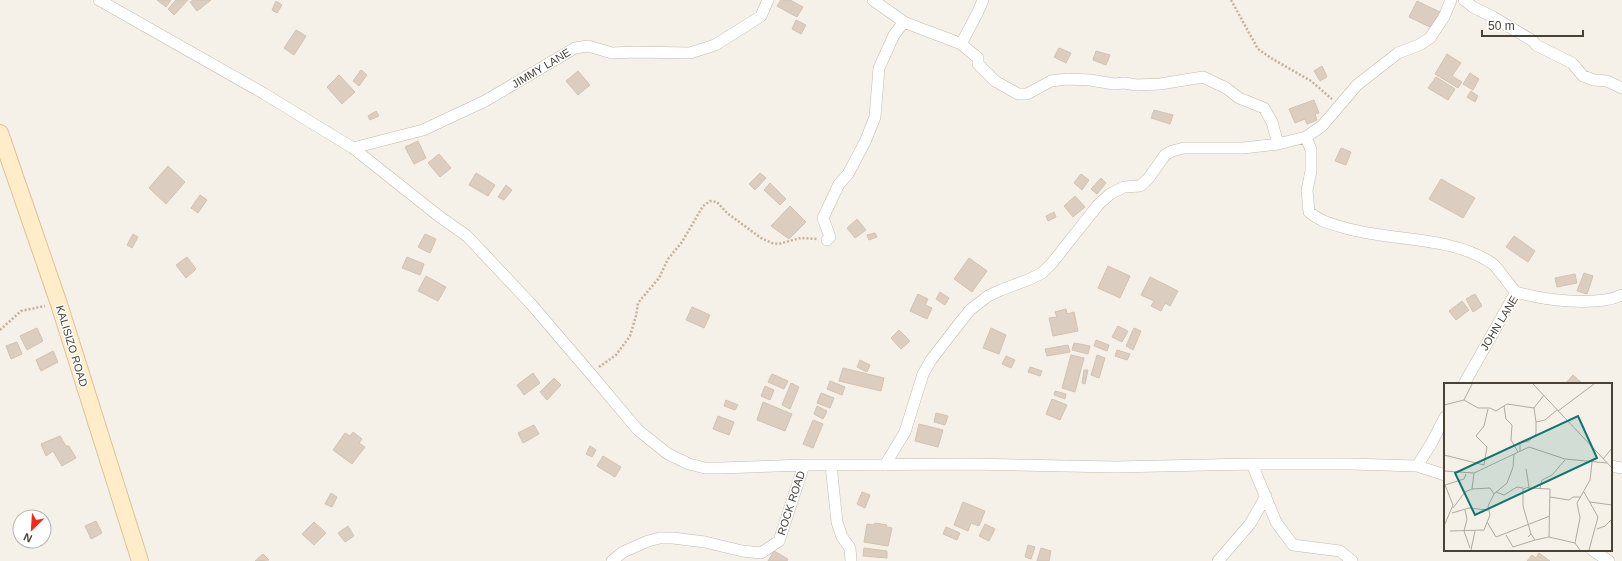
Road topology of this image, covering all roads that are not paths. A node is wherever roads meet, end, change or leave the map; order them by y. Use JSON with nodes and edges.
{"nodes":[{"id":1,"x":99,"y":0,"type":"edge"},
{"id":2,"x":768,"y":0,"type":"edge"},
{"id":3,"x":873,"y":0,"type":"edge"},
{"id":4,"x":983,"y":0,"type":"edge"},
{"id":5,"x":1451,"y":0,"type":"edge"},
{"id":6,"x":1464,"y":0,"type":"edge"},
{"id":7,"x":904,"y":22,"type":"junction"},
{"id":8,"x":961,"y":44,"type":"junction"},
{"id":9,"x":1622,"y":88,"type":"edge"},
{"id":10,"x":0,"y":133,"type":"edge"},
{"id":11,"x":1306,"y":137,"type":"junction"},
{"id":12,"x":1278,"y":144,"type":"junction"},
{"id":13,"x":353,"y":148,"type":"junction"},
{"id":14,"x":827,"y":240,"type":"road end"},
{"id":15,"x":1516,"y":292,"type":"junction"},
{"id":16,"x":1622,"y":295,"type":"edge"},
{"id":17,"x":1465,"y":383,"type":"edge"},
{"id":18,"x":1444,"y":419,"type":"edge"},
{"id":19,"x":1252,"y":464,"type":"junction"},
{"id":20,"x":804,"y":465,"type":"junction"},
{"id":21,"x":831,"y":465,"type":"junction"},
{"id":22,"x":885,"y":465,"type":"junction"},
{"id":23,"x":1417,"y":466,"type":"junction"},
{"id":24,"x":1612,"y":466,"type":"edge"},
{"id":25,"x":1622,"y":468,"type":"edge"},
{"id":26,"x":1444,"y":475,"type":"edge"},
{"id":27,"x":1266,"y":496,"type":"junction"},
{"id":28,"x":1594,"y":551,"type":"edge"},
{"id":29,"x":140,"y":561,"type":"edge"},
{"id":30,"x":612,"y":561,"type":"edge"},
{"id":31,"x":851,"y":561,"type":"edge"},
{"id":32,"x":1218,"y":561,"type":"edge"},
{"id":33,"x":1352,"y":561,"type":"edge"},
{"id":34,"x":1609,"y":561,"type":"edge"}],
"edges":[{"from":1,"to":13,"type":"street"},
{"from":2,"to":13,"type":"street","name":"JIMMY LANE"},
{"from":3,"to":7,"type":"street"},
{"from":4,"to":8,"type":"street"},
{"from":5,"to":11,"type":"street"},
{"from":6,"to":9,"type":"street"},
{"from":7,"to":8,"type":"street"},
{"from":7,"to":14,"type":"street"},
{"from":8,"to":12,"type":"street"},
{"from":10,"to":29,"type":"street","name":"KALISIZO ROAD"},
{"from":11,"to":12,"type":"street"},
{"from":11,"to":15,"type":"street"},
{"from":12,"to":22,"type":"street"},
{"from":13,"to":20,"type":"street"},
{"from":15,"to":16,"type":"street","name":"JOHN LANE"},
{"from":15,"to":17,"type":"street","name":"JOHN LANE"},
{"from":18,"to":23,"type":"street"},
{"from":19,"to":22,"type":"street"},
{"from":19,"to":23,"type":"street"},
{"from":19,"to":27,"type":"street"},
{"from":20,"to":21,"type":"street"},
{"from":20,"to":30,"type":"street","name":"ROCK ROAD"},
{"from":21,"to":22,"type":"street"},
{"from":21,"to":31,"type":"street"},
{"from":23,"to":26,"type":"street"},
{"from":24,"to":25,"type":"street"},
{"from":27,"to":32,"type":"street"},
{"from":27,"to":33,"type":"street"},
{"from":28,"to":34,"type":"street"}]}
